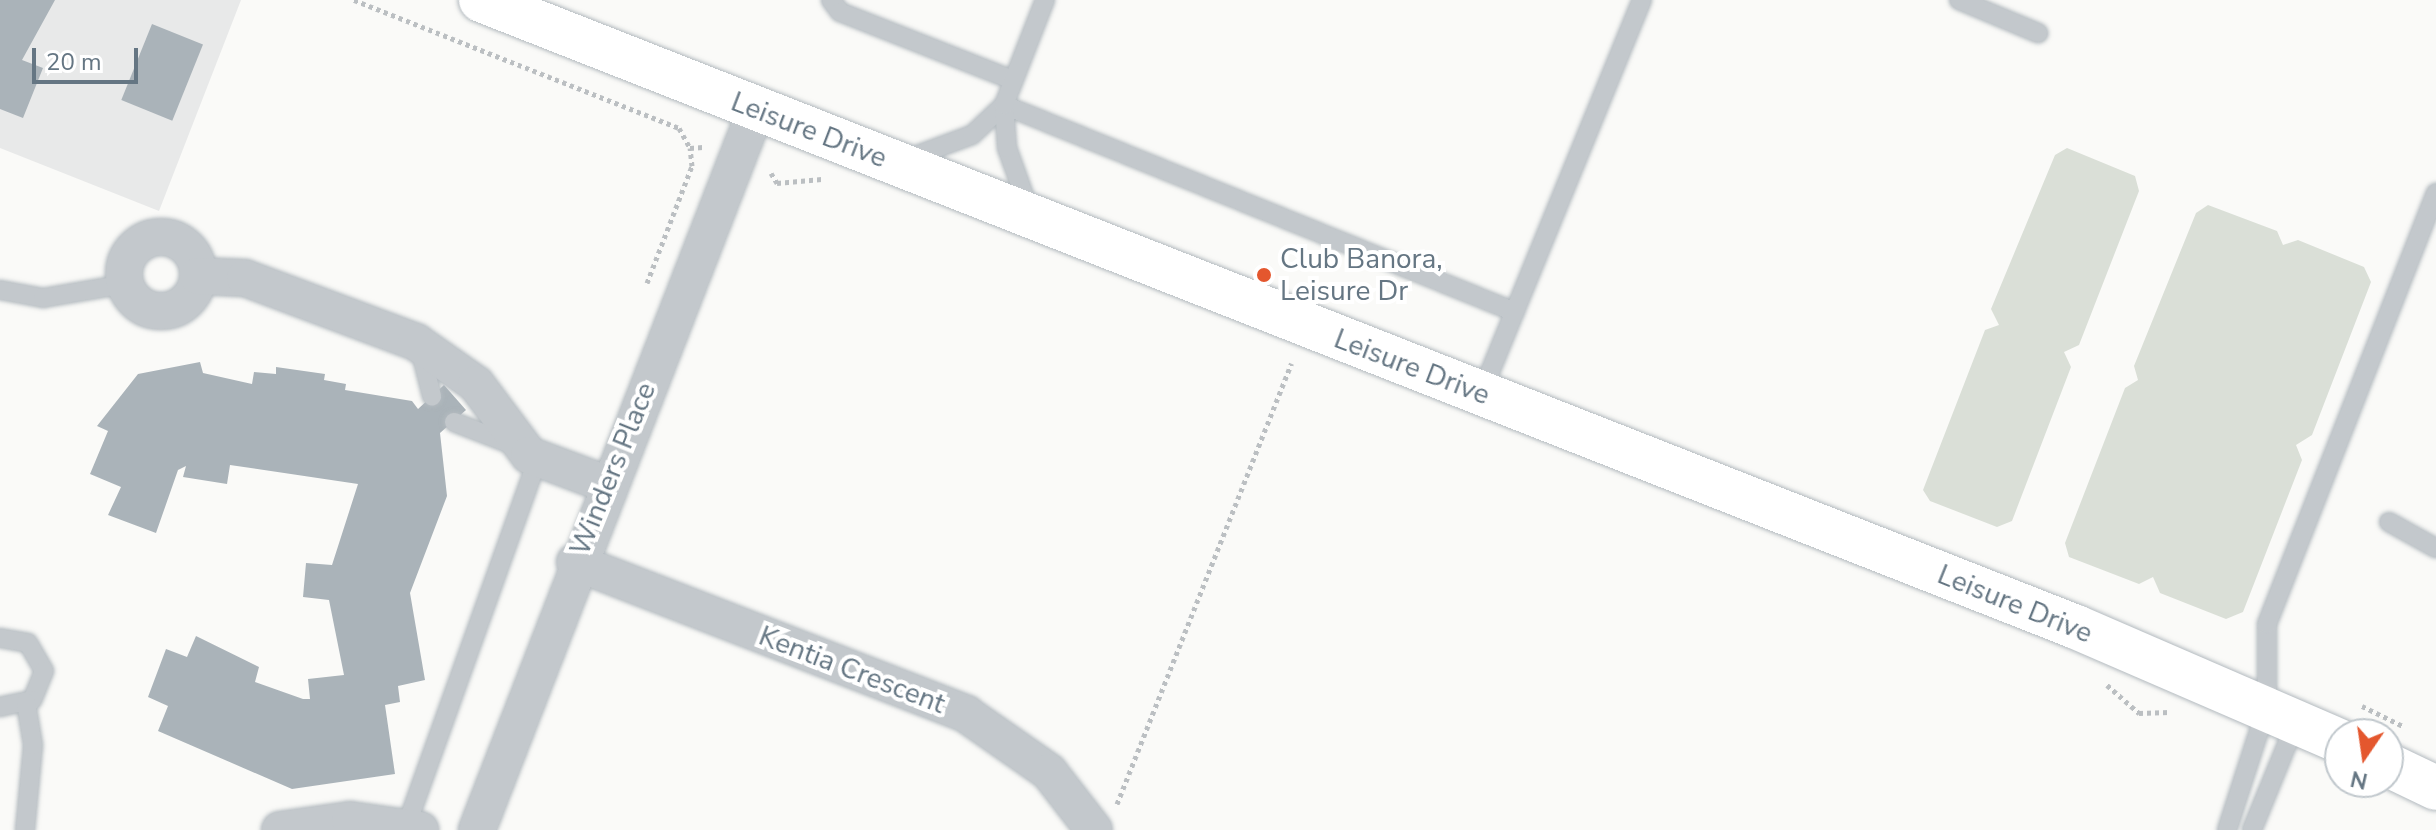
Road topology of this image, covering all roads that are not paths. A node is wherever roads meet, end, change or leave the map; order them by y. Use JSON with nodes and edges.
{"nodes":[{"id":1,"x":481,"y":0,"type":"edge"},
{"id":2,"x":831,"y":0,"type":"edge"},
{"id":3,"x":1045,"y":0,"type":"edge"},
{"id":4,"x":1642,"y":0,"type":"edge"},
{"id":5,"x":1959,"y":0,"type":"edge"},
{"id":6,"x":2038,"y":33,"type":"dead end"},
{"id":7,"x":1013,"y":80,"type":"junction"},
{"id":8,"x":1004,"y":105,"type":"junction"},
{"id":9,"x":756,"y":110,"type":"junction"},
{"id":10,"x":893,"y":163,"type":"junction"},
{"id":11,"x":2436,"y":193,"type":"edge"},
{"id":12,"x":1034,"y":218,"type":"junction"},
{"id":13,"x":198,"y":276,"type":"junction"},
{"id":14,"x":126,"y":284,"type":"junction"},
{"id":15,"x":0,"y":290,"type":"edge"},
{"id":16,"x":1515,"y":312,"type":"junction"},
{"id":17,"x":416,"y":342,"type":"junction"},
{"id":18,"x":1481,"y":394,"type":"junction"},
{"id":19,"x":432,"y":396,"type":"dead end"},
{"id":20,"x":454,"y":422,"type":"dead end"},
{"id":21,"x":534,"y":457,"type":"junction"},
{"id":22,"x":606,"y":484,"type":"junction"},
{"id":23,"x":2389,"y":522,"type":"dead end"},
{"id":24,"x":2436,"y":548,"type":"edge"},
{"id":25,"x":575,"y":562,"type":"junction"},
{"id":26,"x":0,"y":638,"type":"edge"},
{"id":27,"x":26,"y":703,"type":"junction"},
{"id":28,"x":0,"y":707,"type":"edge"},
{"id":29,"x":2282,"y":713,"type":"junction"},
{"id":30,"x":2324,"y":733,"type":"edge"},
{"id":31,"x":2404,"y":773,"type":"edge"},
{"id":32,"x":2436,"y":788,"type":"edge"},
{"id":33,"x":1105,"y":818,"type":"edge"},
{"id":34,"x":413,"y":829,"type":"edge"},
{"id":35,"x":25,"y":830,"type":"edge"},
{"id":36,"x":280,"y":830,"type":"edge"},
{"id":37,"x":477,"y":830,"type":"edge"},
{"id":38,"x":2227,"y":830,"type":"edge"},
{"id":39,"x":2252,"y":830,"type":"edge"}],
"edges":[{"from":1,"to":9,"type":"street","name":"Leisure Drive"},
{"from":2,"to":7,"type":"lane"},
{"from":3,"to":7,"type":"lane"},
{"from":4,"to":16,"type":"lane"},
{"from":5,"to":6,"type":"lane"},
{"from":7,"to":8,"type":"lane"},
{"from":8,"to":10,"type":"lane"},
{"from":8,"to":12,"type":"lane"},
{"from":8,"to":16,"type":"lane"},
{"from":9,"to":10,"type":"street","name":"Leisure Drive"},
{"from":9,"to":22,"type":"street","name":"Winders Place"},
{"from":10,"to":12,"type":"street","name":"Leisure Drive"},
{"from":11,"to":29,"type":"lane"},
{"from":12,"to":18,"type":"street","name":"Leisure Drive"},
{"from":13,"to":14,"type":"street"},
{"from":13,"to":14,"type":"street"},
{"from":13,"to":17,"type":"street"},
{"from":14,"to":15,"type":"lane"},
{"from":16,"to":18,"type":"lane"},
{"from":17,"to":19,"type":"lane"},
{"from":17,"to":21,"type":"street"},
{"from":18,"to":29,"type":"street","name":"Leisure Drive"},
{"from":20,"to":21,"type":"lane"},
{"from":21,"to":22,"type":"street"},
{"from":21,"to":34,"type":"lane"},
{"from":22,"to":25,"type":"street","name":"Winders Place"},
{"from":23,"to":24,"type":"lane"},
{"from":25,"to":33,"type":"street","name":"Kentia Crescent"},
{"from":25,"to":37,"type":"street","name":"Winders Place"},
{"from":26,"to":27,"type":"lane"},
{"from":27,"to":28,"type":"lane"},
{"from":27,"to":35,"type":"lane"},
{"from":29,"to":30,"type":"street","name":"Leisure Drive"},
{"from":29,"to":38,"type":"lane"},
{"from":29,"to":39,"type":"lane"},
{"from":31,"to":32,"type":"street"},
{"from":34,"to":36,"type":"street"}]}
